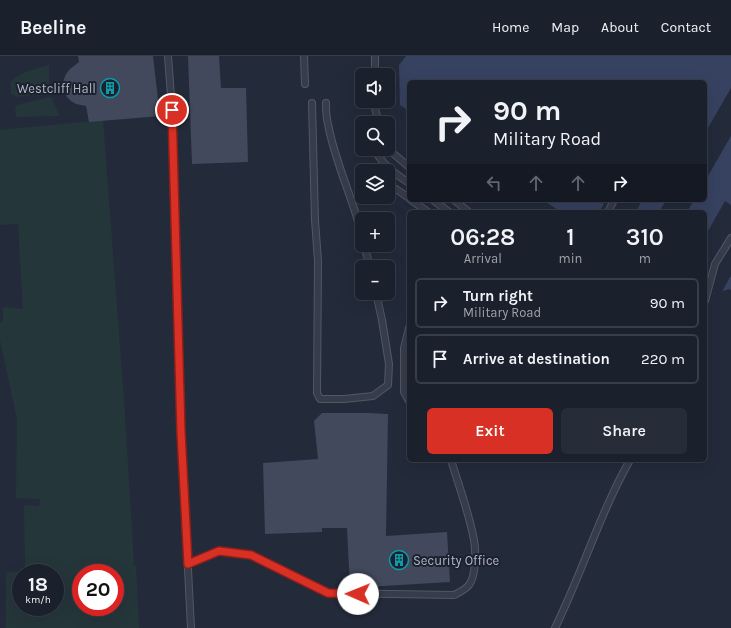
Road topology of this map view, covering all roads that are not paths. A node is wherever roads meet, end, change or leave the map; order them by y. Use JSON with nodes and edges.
{"nodes":[{"id":1,"x":168,"y":56,"type":"edge"},
{"id":2,"x":304,"y":56,"type":"edge"},
{"id":3,"x":374,"y":56,"type":"edge"},
{"id":4,"x":375,"y":68,"type":"edge"},
{"id":5,"x":305,"y":84,"type":"dead end"},
{"id":6,"x":312,"y":102,"type":"dead end"},
{"id":7,"x":326,"y":102,"type":"dead end"},
{"id":8,"x":395,"y":155,"type":"edge"},
{"id":9,"x":378,"y":156,"type":"edge"},
{"id":10,"x":407,"y":165,"type":"edge"},
{"id":11,"x":407,"y":182,"type":"edge"},
{"id":12,"x":396,"y":188,"type":"dead end"},
{"id":13,"x":407,"y":197,"type":"edge"},
{"id":14,"x":414,"y":202,"type":"edge"},
{"id":15,"x":436,"y":202,"type":"edge"},
{"id":16,"x":456,"y":202,"type":"edge"},
{"id":17,"x":425,"y":210,"type":"edge"},
{"id":18,"x":446,"y":210,"type":"edge"},
{"id":19,"x":466,"y":210,"type":"edge"},
{"id":20,"x":356,"y":212,"type":"edge"},
{"id":21,"x":731,"y":238,"type":"edge"},
{"id":22,"x":707,"y":294,"type":"edge"},
{"id":23,"x":378,"y":300,"type":"edge"},
{"id":24,"x":407,"y":336,"type":"edge"},
{"id":25,"x":407,"y":397,"type":"edge"},
{"id":26,"x":452,"y":462,"type":"edge"},
{"id":27,"x":629,"y":462,"type":"edge"},
{"id":28,"x":188,"y":564,"type":"junction"},
{"id":29,"x":192,"y":628,"type":"edge"},
{"id":30,"x":555,"y":628,"type":"edge"}],
"edges":[{"from":1,"to":28,"type":"lane"},
{"from":2,"to":5,"type":"lane"},
{"from":3,"to":4,"type":"lane"},
{"from":6,"to":23,"type":"lane"},
{"from":7,"to":20,"type":"lane"},
{"from":8,"to":10,"type":"lane"},
{"from":9,"to":11,"type":"lane"},
{"from":12,"to":13,"type":"lane"},
{"from":14,"to":17,"type":"lane"},
{"from":15,"to":18,"type":"lane"},
{"from":16,"to":19,"type":"lane"},
{"from":21,"to":22,"type":"lane"},
{"from":24,"to":25,"type":"lane"},
{"from":26,"to":28,"type":"lane"},
{"from":27,"to":30,"type":"lane"},
{"from":28,"to":29,"type":"lane"}]}
